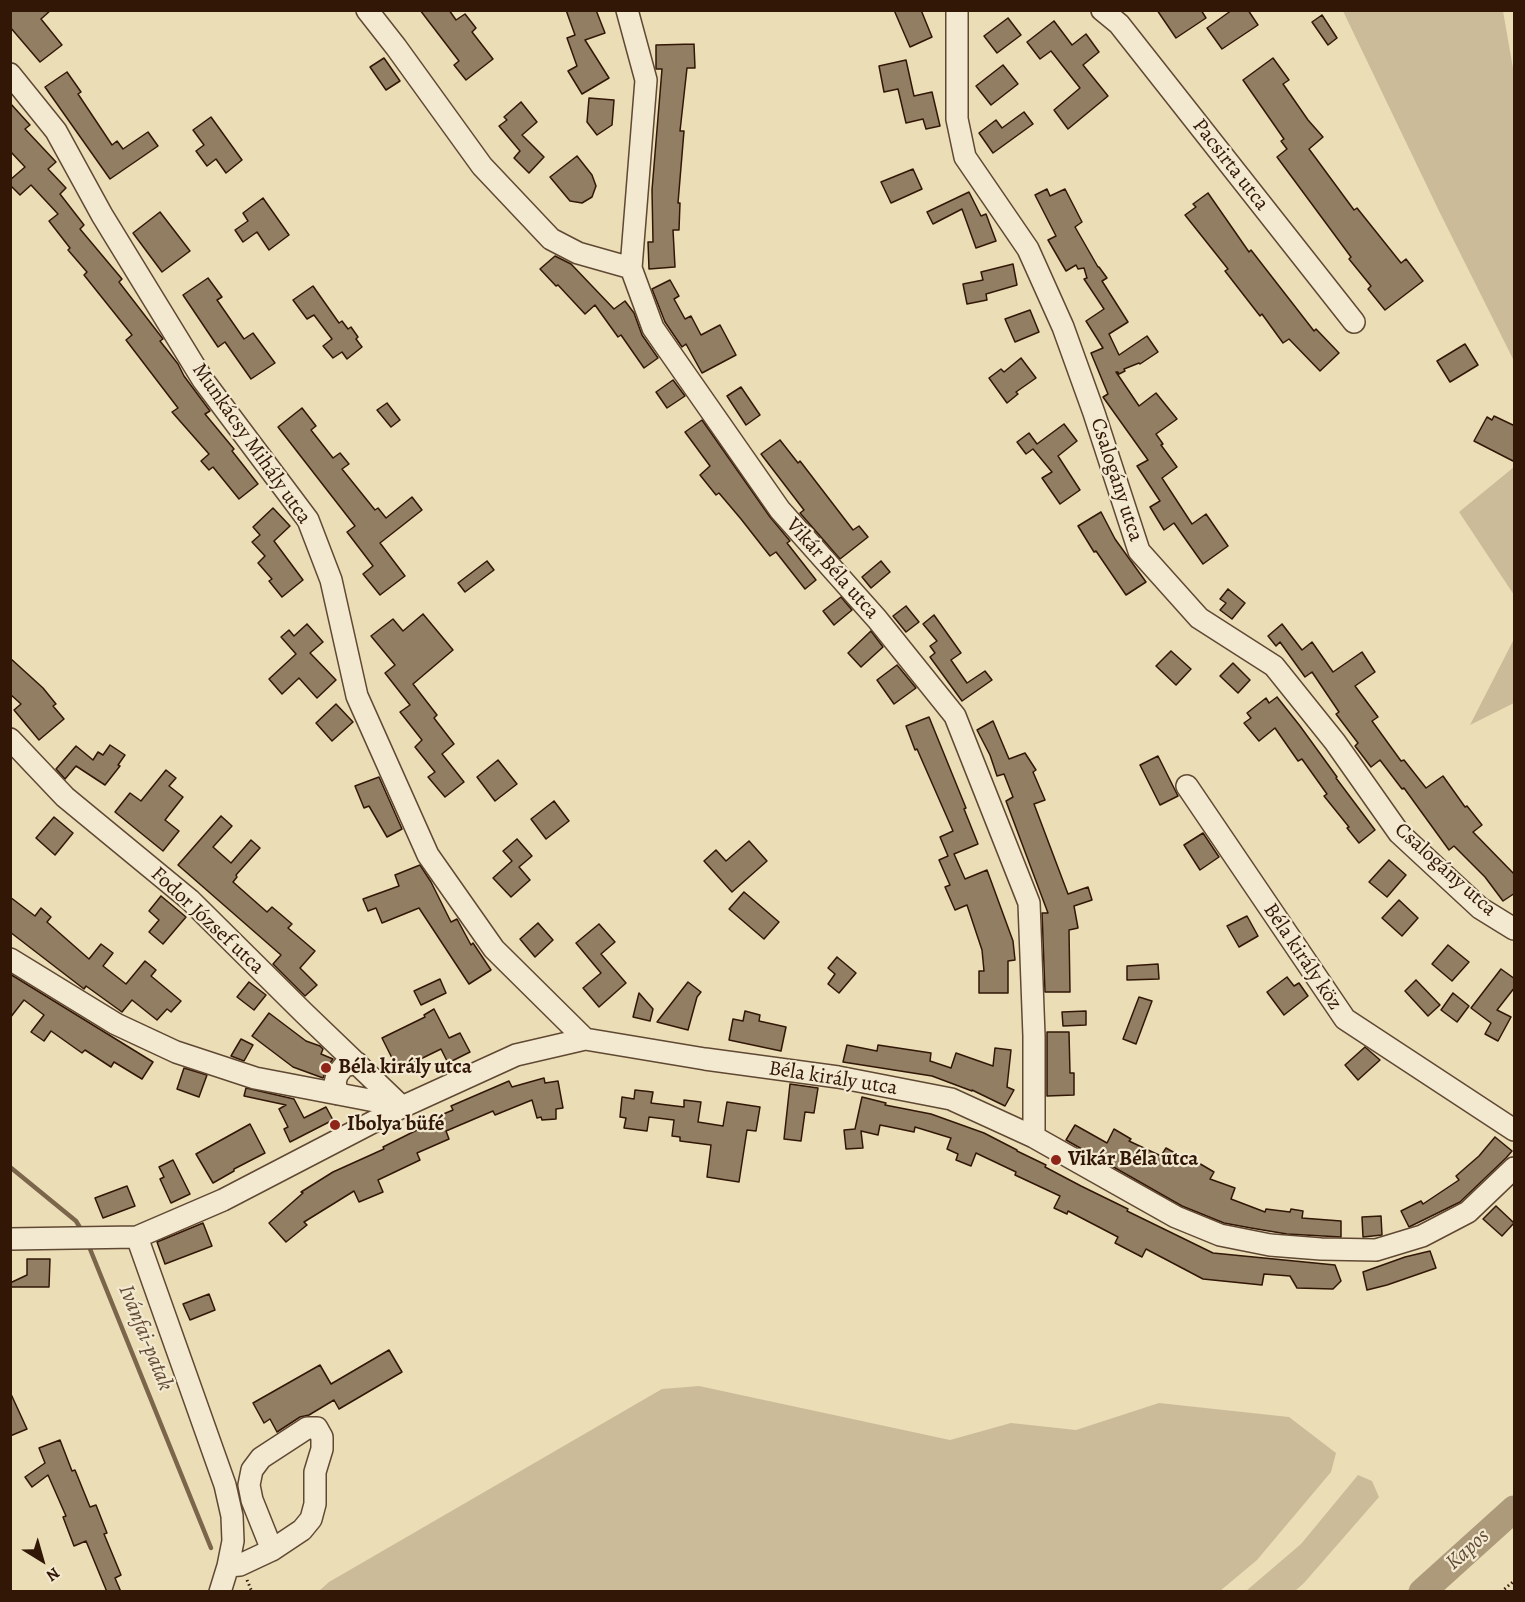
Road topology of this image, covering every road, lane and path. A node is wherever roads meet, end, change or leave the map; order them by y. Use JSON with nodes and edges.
{"nodes":[{"id":1,"x":367,"y":10,"type":"edge"},
{"id":2,"x":627,"y":10,"type":"edge"},
{"id":3,"x":957,"y":10,"type":"edge"},
{"id":4,"x":1102,"y":10,"type":"edge"},
{"id":5,"x":10,"y":74,"type":"edge"},
{"id":6,"x":631,"y":268,"type":"junction"},
{"id":7,"x":1354,"y":322,"type":"dead end"},
{"id":8,"x":10,"y":739,"type":"edge"},
{"id":9,"x":1187,"y":786,"type":"dead end"},
{"id":10,"x":1515,"y":929,"type":"edge"},
{"id":11,"x":10,"y":959,"type":"edge"},
{"id":12,"x":585,"y":1040,"type":"junction"},
{"id":13,"x":357,"y":1063,"type":"junction"},
{"id":14,"x":338,"y":1094,"type":"junction"},
{"id":15,"x":402,"y":1107,"type":"junction"},
{"id":16,"x":1515,"y":1130,"type":"edge"},
{"id":17,"x":1034,"y":1137,"type":"junction"},
{"id":18,"x":1515,"y":1168,"type":"edge"},
{"id":19,"x":137,"y":1237,"type":"junction"},
{"id":20,"x":10,"y":1239,"type":"edge"},
{"id":21,"x":272,"y":1550,"type":"junction"},
{"id":22,"x":228,"y":1566,"type":"junction"},
{"id":23,"x":1515,"y":1581,"type":"edge"},
{"id":24,"x":220,"y":1592,"type":"edge"},
{"id":25,"x":1501,"y":1592,"type":"edge"}],
"edges":[{"from":1,"to":6,"type":"street"},
{"from":2,"to":6,"type":"street","name":"Vikár Béla utca"},
{"from":3,"to":10,"type":"street","name":"Csalogány utca"},
{"from":4,"to":7,"type":"street","name":"Pacsirta utca"},
{"from":5,"to":12,"type":"street","name":"Munkácsy Mihály utca"},
{"from":6,"to":17,"type":"street","name":"Vikár Béla utca"},
{"from":8,"to":13,"type":"street","name":"Fodor József utca"},
{"from":9,"to":16,"type":"street","name":"Béla király köz"},
{"from":11,"to":14,"type":"street"},
{"from":12,"to":15,"type":"street","name":"Béla király utca"},
{"from":12,"to":17,"type":"street","name":"Béla király utca"},
{"from":13,"to":14,"type":"street"},
{"from":13,"to":15,"type":"street","name":"Fodor József utca"},
{"from":14,"to":15,"type":"street"},
{"from":15,"to":19,"type":"street","name":"Béla király utca"},
{"from":17,"to":18,"type":"street","name":"Béla király utca"},
{"from":19,"to":20,"type":"street"},
{"from":19,"to":22,"type":"street"},
{"from":21,"to":21,"type":"street"},
{"from":21,"to":22,"type":"street"},
{"from":22,"to":24,"type":"street"},
{"from":23,"to":25,"type":"path"}]}
